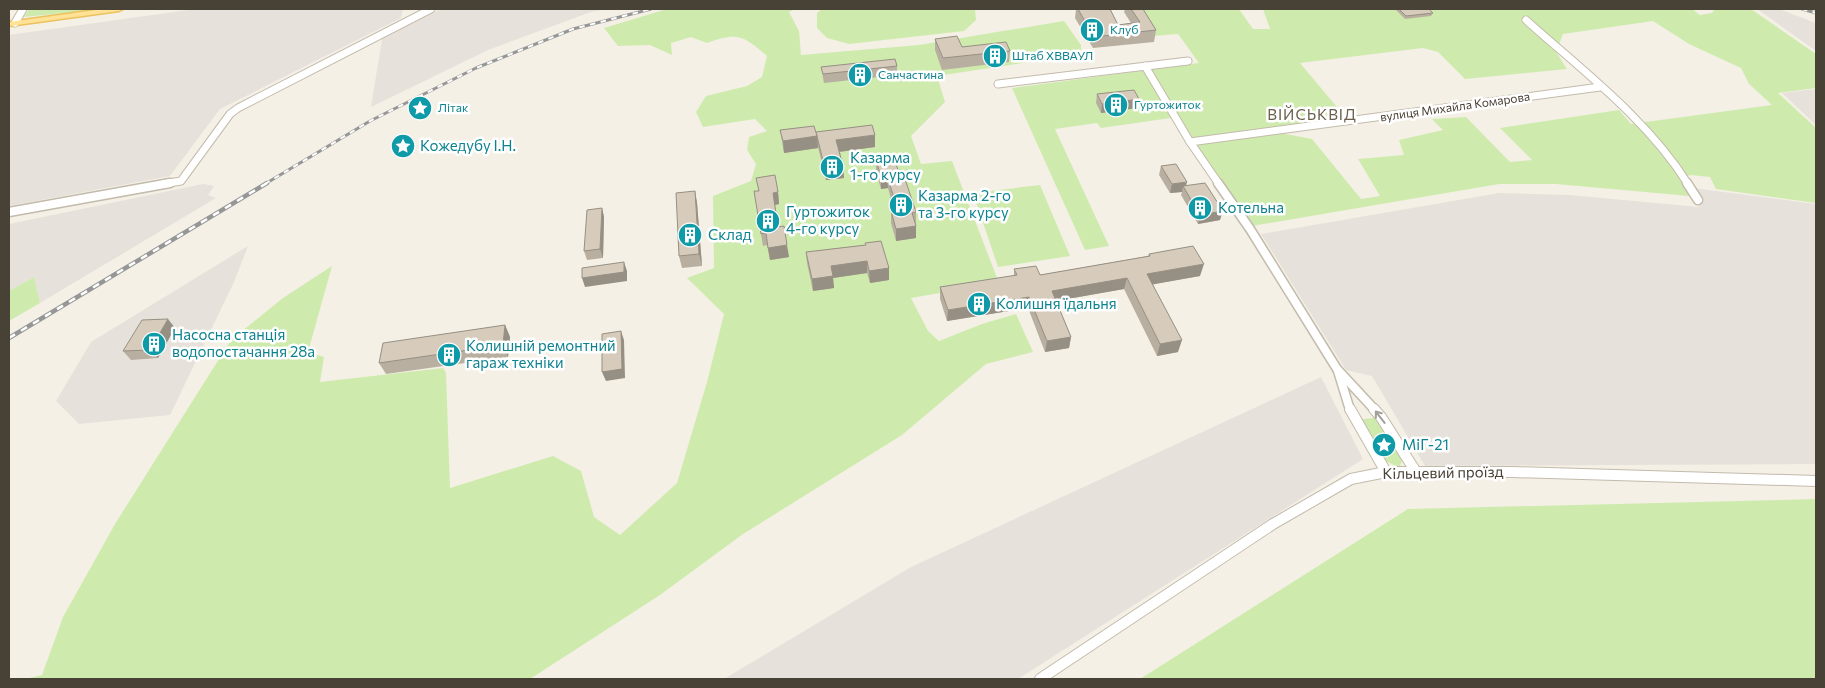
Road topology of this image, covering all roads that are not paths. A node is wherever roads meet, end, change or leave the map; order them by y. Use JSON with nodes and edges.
{"nodes":[{"id":1,"x":22,"y":9,"type":"edge"},
{"id":2,"x":119,"y":9,"type":"edge"},
{"id":3,"x":431,"y":9,"type":"edge"},
{"id":4,"x":1526,"y":20,"type":"dead end"},
{"id":5,"x":12,"y":24,"type":"edge"},
{"id":6,"x":1188,"y":61,"type":"dead end"},
{"id":7,"x":1145,"y":66,"type":"junction"},
{"id":8,"x":998,"y":84,"type":"dead end"},
{"id":9,"x":1600,"y":88,"type":"junction"},
{"id":10,"x":1190,"y":142,"type":"junction"},
{"id":11,"x":1698,"y":200,"type":"dead end"},
{"id":12,"x":9,"y":212,"type":"edge"},
{"id":13,"x":1337,"y":369,"type":"junction"},
{"id":14,"x":1386,"y":472,"type":"junction"},
{"id":15,"x":1416,"y":472,"type":"junction"},
{"id":16,"x":1816,"y":481,"type":"edge"},
{"id":17,"x":1040,"y":679,"type":"edge"}],
"edges":[{"from":1,"to":5,"type":"street"},
{"from":2,"to":5,"type":"main road"},
{"from":3,"to":12,"type":"street"},
{"from":4,"to":9,"type":"street"},
{"from":6,"to":7,"type":"street"},
{"from":7,"to":8,"type":"street"},
{"from":7,"to":10,"type":"street"},
{"from":9,"to":10,"type":"street","name":"вулиця Михайла Комарова"},
{"from":9,"to":11,"type":"street"},
{"from":10,"to":13,"type":"street"},
{"from":13,"to":14,"type":"street"},
{"from":15,"to":13,"type":"street","one_way":true},
{"from":14,"to":15,"type":"street","name":"Кільцевий проїзд"},
{"from":14,"to":17,"type":"street","name":"Кільцевий проїзд"},
{"from":15,"to":16,"type":"street","name":"Кільцевий проїзд"}]}
